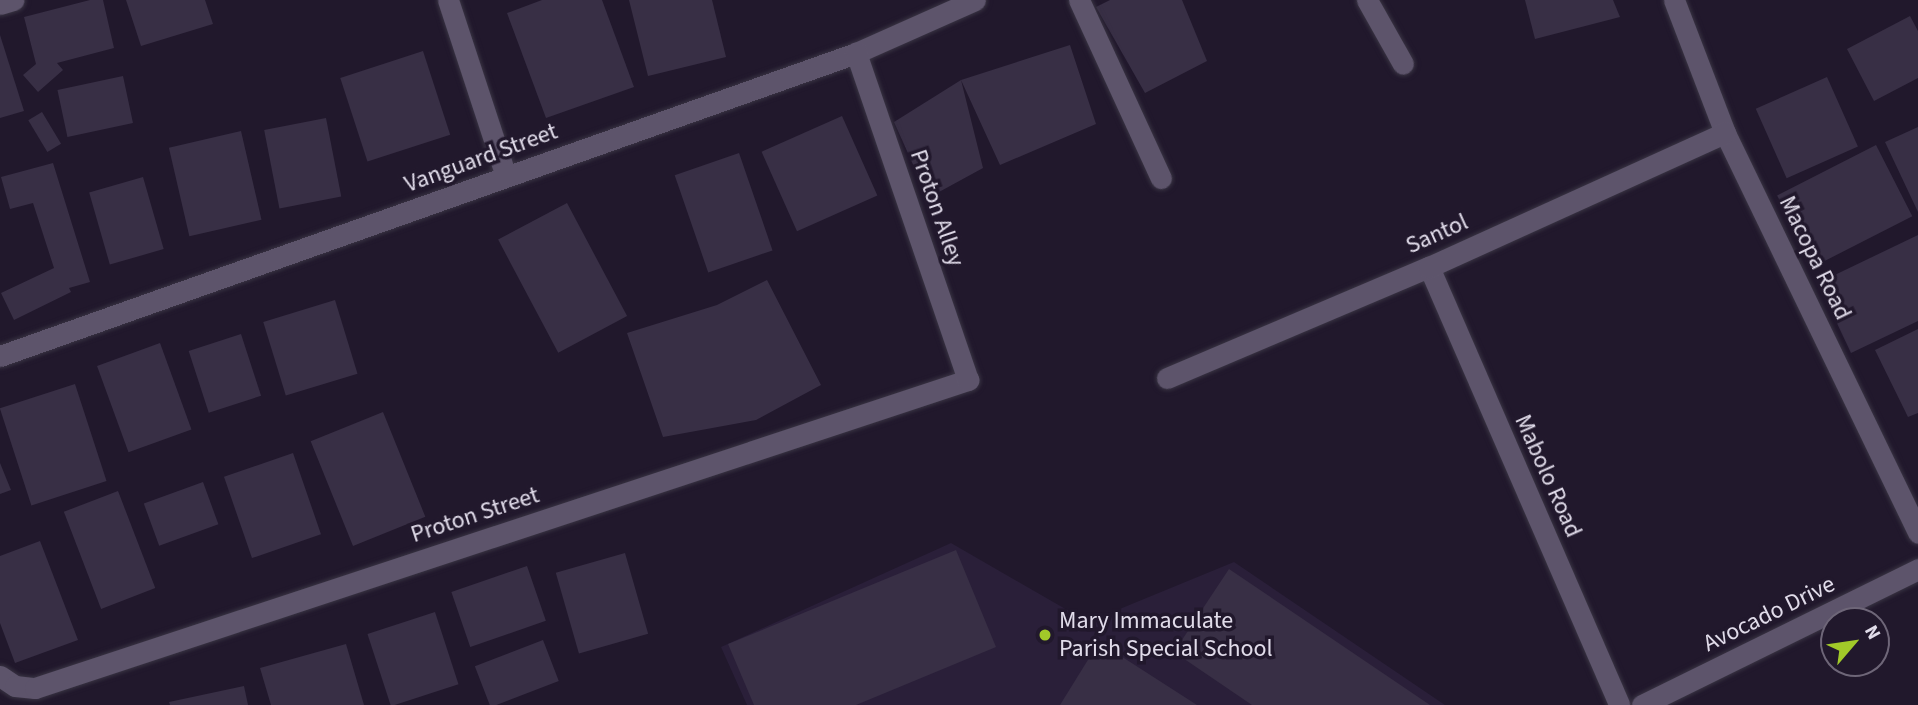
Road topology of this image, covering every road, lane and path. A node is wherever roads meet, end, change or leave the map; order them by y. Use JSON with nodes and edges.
{"nodes":[{"id":1,"x":13,"y":0,"type":"edge"},
{"id":2,"x":448,"y":0,"type":"edge"},
{"id":3,"x":975,"y":0,"type":"edge"},
{"id":4,"x":1079,"y":0,"type":"edge"},
{"id":5,"x":1367,"y":0,"type":"edge"},
{"id":6,"x":1674,"y":0,"type":"edge"},
{"id":7,"x":0,"y":4,"type":"edge"},
{"id":8,"x":856,"y":52,"type":"junction"},
{"id":9,"x":1403,"y":64,"type":"dead end"},
{"id":10,"x":1725,"y":133,"type":"junction"},
{"id":11,"x":506,"y":176,"type":"junction"},
{"id":12,"x":1161,"y":178,"type":"dead end"},
{"id":13,"x":1429,"y":267,"type":"junction"},
{"id":14,"x":0,"y":356,"type":"edge"},
{"id":15,"x":1167,"y":378,"type":"dead end"},
{"id":16,"x":968,"y":380,"type":"joint"},
{"id":17,"x":1918,"y":533,"type":"edge"},
{"id":18,"x":1918,"y":569,"type":"edge"},
{"id":19,"x":0,"y":676,"type":"edge"},
{"id":20,"x":1619,"y":705,"type":"edge"},
{"id":21,"x":1642,"y":705,"type":"edge"}],
"edges":[{"from":1,"to":7,"type":"street"},
{"from":2,"to":11,"type":"street"},
{"from":3,"to":8,"type":"street","name":"Vanguard Street"},
{"from":4,"to":12,"type":"street"},
{"from":5,"to":9,"type":"street"},
{"from":6,"to":10,"type":"street","name":"Macopa Road"},
{"from":8,"to":11,"type":"street","name":"Vanguard Street"},
{"from":8,"to":16,"type":"street","name":"Proton Alley"},
{"from":10,"to":13,"type":"street","name":"Santol"},
{"from":10,"to":17,"type":"street","name":"Macopa Road"},
{"from":11,"to":14,"type":"street","name":"Vanguard Street"},
{"from":13,"to":15,"type":"street","name":"Santol"},
{"from":13,"to":20,"type":"street","name":"Mabolo Road"},
{"from":16,"to":19,"type":"street","name":"Proton Street"},
{"from":18,"to":21,"type":"street","name":"Avocado Drive"}]}
